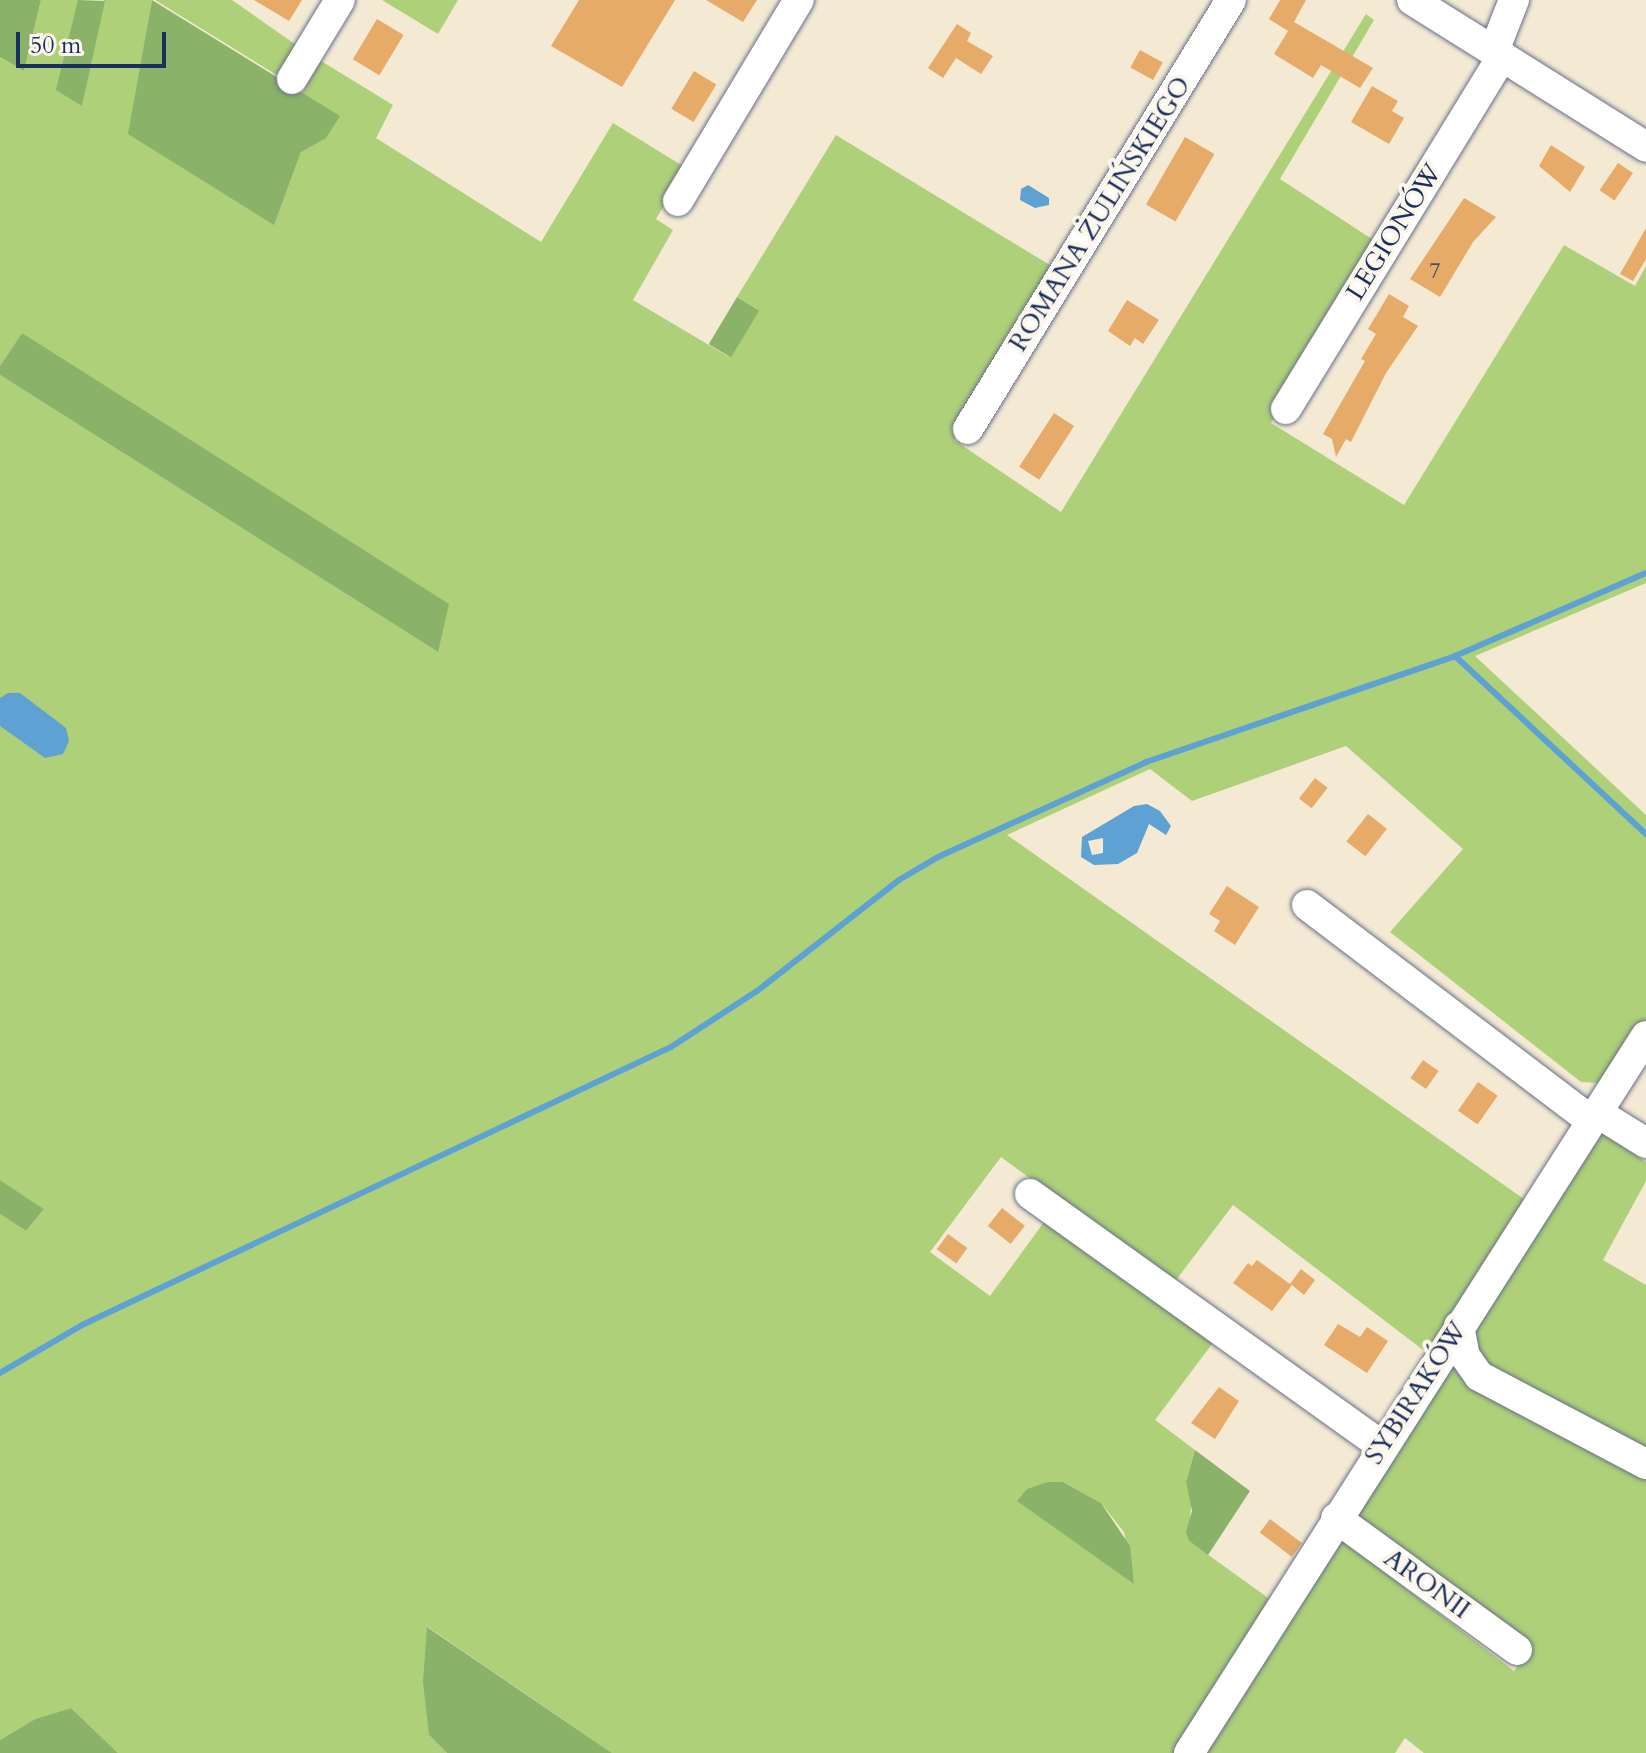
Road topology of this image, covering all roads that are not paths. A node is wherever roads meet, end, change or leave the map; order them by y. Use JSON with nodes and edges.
{"nodes":[{"id":1,"x":340,"y":0,"type":"edge"},
{"id":2,"x":799,"y":0,"type":"edge"},
{"id":3,"x":1231,"y":0,"type":"edge"},
{"id":4,"x":1412,"y":0,"type":"edge"},
{"id":5,"x":1514,"y":0,"type":"edge"},
{"id":6,"x":1498,"y":54,"type":"junction"},
{"id":7,"x":292,"y":79,"type":"dead end"},
{"id":8,"x":1646,"y":147,"type":"edge"},
{"id":9,"x":678,"y":201,"type":"dead end"},
{"id":10,"x":1286,"y":409,"type":"dead end"},
{"id":11,"x":968,"y":429,"type":"dead end"},
{"id":12,"x":1307,"y":905,"type":"dead end"},
{"id":13,"x":1646,"y":1036,"type":"edge"},
{"id":14,"x":1593,"y":1116,"type":"junction"},
{"id":15,"x":1646,"y":1143,"type":"edge"},
{"id":16,"x":1030,"y":1194,"type":"dead end"},
{"id":17,"x":1459,"y":1326,"type":"junction"},
{"id":18,"x":1382,"y":1446,"type":"junction"},
{"id":19,"x":1646,"y":1464,"type":"edge"},
{"id":20,"x":1336,"y":1518,"type":"junction"},
{"id":21,"x":1517,"y":1650,"type":"dead end"},
{"id":22,"x":1189,"y":1753,"type":"edge"}],
"edges":[{"from":1,"to":7,"type":"street"},
{"from":2,"to":9,"type":"street"},
{"from":3,"to":11,"type":"street","name":"ROMANA ŻULIŃSKIEGO"},
{"from":4,"to":6,"type":"street"},
{"from":5,"to":6,"type":"street","name":"LEGIONÓW"},
{"from":6,"to":8,"type":"street"},
{"from":6,"to":10,"type":"street","name":"LEGIONÓW"},
{"from":12,"to":14,"type":"street"},
{"from":13,"to":14,"type":"street","name":"SYBIRAKÓW"},
{"from":14,"to":15,"type":"street"},
{"from":14,"to":17,"type":"street","name":"SYBIRAKÓW"},
{"from":16,"to":18,"type":"street"},
{"from":17,"to":18,"type":"street","name":"SYBIRAKÓW"},
{"from":17,"to":19,"type":"street"},
{"from":18,"to":20,"type":"street","name":"SYBIRAKÓW"},
{"from":20,"to":21,"type":"street","name":"ARONII"},
{"from":20,"to":22,"type":"street","name":"SYBIRAKÓW"}]}
